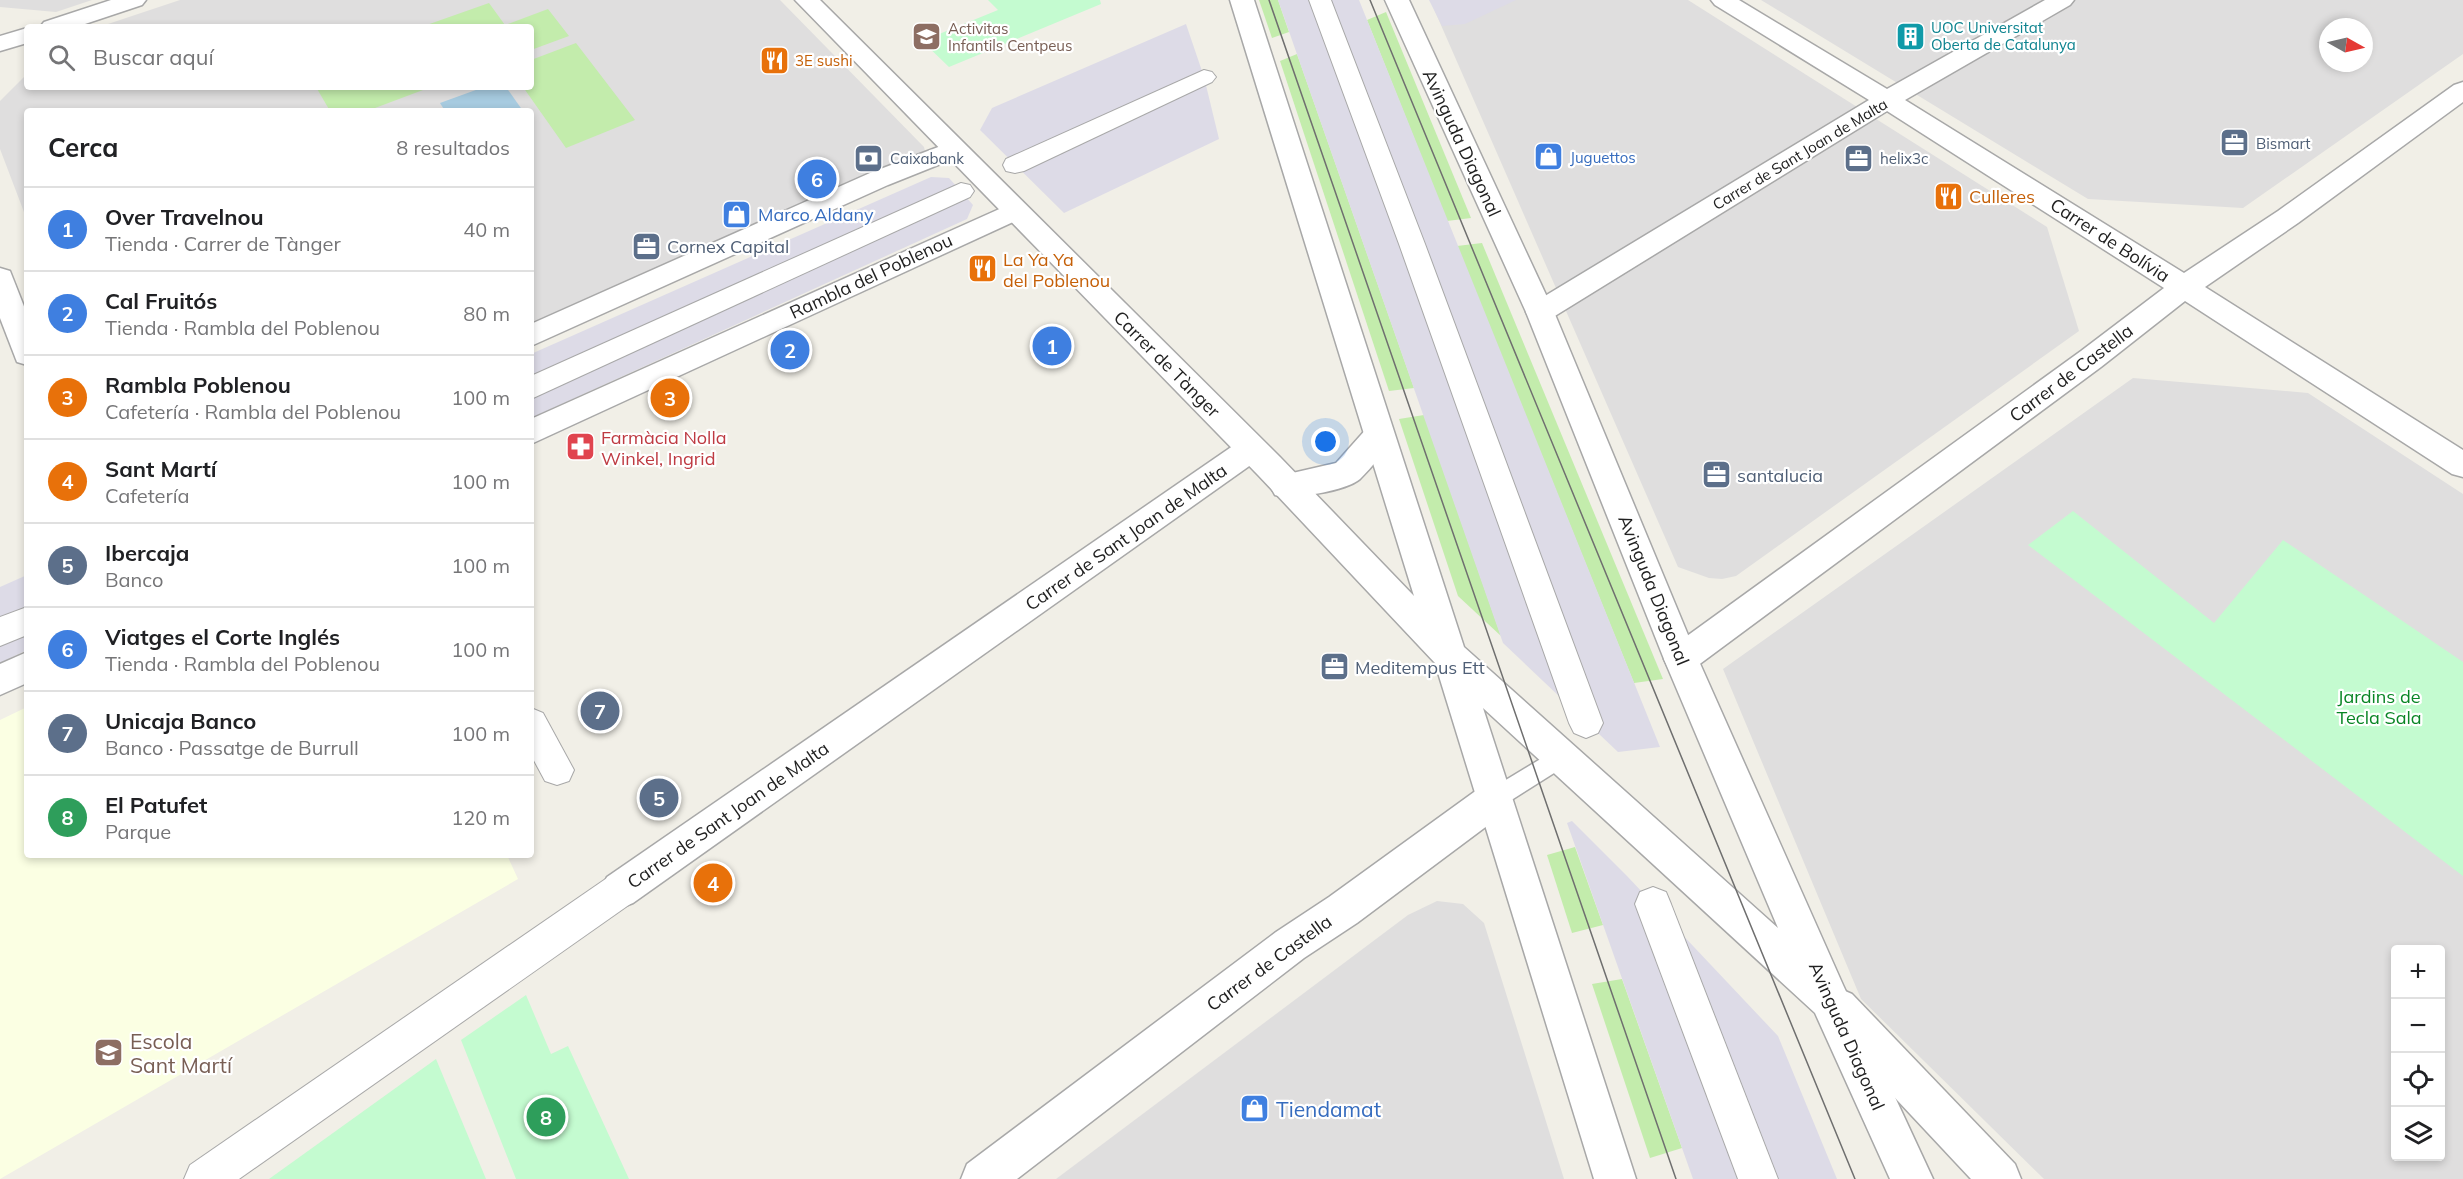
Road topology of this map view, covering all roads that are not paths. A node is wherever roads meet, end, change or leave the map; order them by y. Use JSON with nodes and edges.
{"nodes":[{"id":1,"x":134,"y":0,"type":"edge"},
{"id":2,"x":807,"y":0,"type":"edge"},
{"id":3,"x":1242,"y":0,"type":"edge"},
{"id":4,"x":1320,"y":0,"type":"edge"},
{"id":5,"x":1397,"y":0,"type":"edge"},
{"id":6,"x":1723,"y":0,"type":"edge"},
{"id":7,"x":2062,"y":0,"type":"edge"},
{"id":8,"x":61,"y":24,"type":"edge"},
{"id":9,"x":24,"y":36,"type":"edge"},
{"id":10,"x":0,"y":44,"type":"edge"},
{"id":11,"x":1204,"y":77,"type":"dead end"},
{"id":12,"x":2463,"y":90,"type":"edge"},
{"id":13,"x":1887,"y":100,"type":"junction"},
{"id":14,"x":954,"y":149,"type":"junction"},
{"id":15,"x":1015,"y":165,"type":"dead end"},
{"id":16,"x":961,"y":191,"type":"dead end"},
{"id":17,"x":1014,"y":211,"type":"junction"},
{"id":18,"x":0,"y":278,"type":"edge"},
{"id":19,"x":2184,"y":287,"type":"junction"},
{"id":20,"x":1540,"y":312,"type":"junction"},
{"id":21,"x":534,"y":335,"type":"edge"},
{"id":22,"x":24,"y":346,"type":"edge"},
{"id":23,"x":534,"y":387,"type":"edge"},
{"id":24,"x":534,"y":431,"type":"edge"},
{"id":25,"x":1379,"y":435,"type":"junction"},
{"id":26,"x":1251,"y":449,"type":"junction"},
{"id":27,"x":2463,"y":465,"type":"edge"},
{"id":28,"x":1286,"y":486,"type":"junction"},
{"id":29,"x":24,"y":621,"type":"edge"},
{"id":30,"x":0,"y":632,"type":"edge"},
{"id":31,"x":1448,"y":654,"type":"junction"},
{"id":32,"x":1681,"y":659,"type":"junction"},
{"id":33,"x":24,"y":668,"type":"edge"},
{"id":34,"x":0,"y":680,"type":"edge"},
{"id":35,"x":1586,"y":723,"type":"dead end"},
{"id":36,"x":534,"y":729,"type":"edge"},
{"id":37,"x":1562,"y":756,"type":"junction"},
{"id":38,"x":556,"y":770,"type":"dead end"},
{"id":39,"x":1494,"y":799,"type":"junction"},
{"id":40,"x":620,"y":890,"type":"joint"},
{"id":41,"x":1653,"y":904,"type":"dead end"},
{"id":42,"x":1829,"y":999,"type":"junction"},
{"id":43,"x":204,"y":1179,"type":"edge"},
{"id":44,"x":982,"y":1179,"type":"edge"},
{"id":45,"x":1615,"y":1179,"type":"edge"},
{"id":46,"x":1758,"y":1179,"type":"edge"},
{"id":47,"x":1912,"y":1179,"type":"edge"},
{"id":48,"x":2000,"y":1179,"type":"edge"}],
"edges":[{"from":1,"to":8,"type":"street"},
{"from":2,"to":14,"type":"street","name":"Carrer de Tànger"},
{"from":3,"to":25,"type":"street"},
{"from":4,"to":35,"type":"street"},
{"from":5,"to":20,"type":"street","name":"Avinguda Diagonal"},
{"from":6,"to":13,"type":"street","name":"Carrer de Bolívia"},
{"from":7,"to":13,"type":"street","name":"Carrer de Sant Joan de Malta"},
{"from":9,"to":10,"type":"street"},
{"from":11,"to":15,"type":"street"},
{"from":12,"to":19,"type":"street","name":"Carrer de Castella"},
{"from":13,"to":19,"type":"street","name":"Carrer de Bolívia"},
{"from":13,"to":20,"type":"street","name":"Carrer de Sant Joan de Malta"},
{"from":14,"to":17,"type":"street","name":"Carrer de Tànger"},
{"from":14,"to":21,"type":"street"},
{"from":16,"to":23,"type":"street"},
{"from":17,"to":24,"type":"street","name":"Rambla del Poblenou"},
{"from":17,"to":26,"type":"street","name":"Carrer de Tànger"},
{"from":18,"to":22,"type":"street"},
{"from":19,"to":27,"type":"street","name":"Carrer de Bolívia"},
{"from":19,"to":32,"type":"street","name":"Carrer de Castella"},
{"from":20,"to":32,"type":"street","name":"Avinguda Diagonal"},
{"from":25,"to":28,"type":"street"},
{"from":25,"to":31,"type":"street"},
{"from":26,"to":28,"type":"street","name":"Carrer de Tànger"},
{"from":26,"to":40,"type":"street","name":"Carrer de Sant Joan de Malta"},
{"from":28,"to":31,"type":"street","name":"Carrer de Tànger"},
{"from":29,"to":30,"type":"street"},
{"from":31,"to":37,"type":"street","name":"Carrer de Tànger"},
{"from":31,"to":39,"type":"street"},
{"from":32,"to":42,"type":"street","name":"Avinguda Diagonal"},
{"from":33,"to":34,"type":"street"},
{"from":36,"to":38,"type":"street"},
{"from":37,"to":39,"type":"lane","name":"Carrer de Castella"},
{"from":37,"to":42,"type":"street","name":"Carrer de Tànger"},
{"from":39,"to":44,"type":"street","name":"Carrer de Castella"},
{"from":39,"to":45,"type":"street"},
{"from":40,"to":43,"type":"street","name":"Carrer de Sant Joan de Malta"},
{"from":41,"to":46,"type":"street"},
{"from":42,"to":47,"type":"street","name":"Avinguda Diagonal"},
{"from":42,"to":48,"type":"street","name":"Carrer de Tànger"}]}
